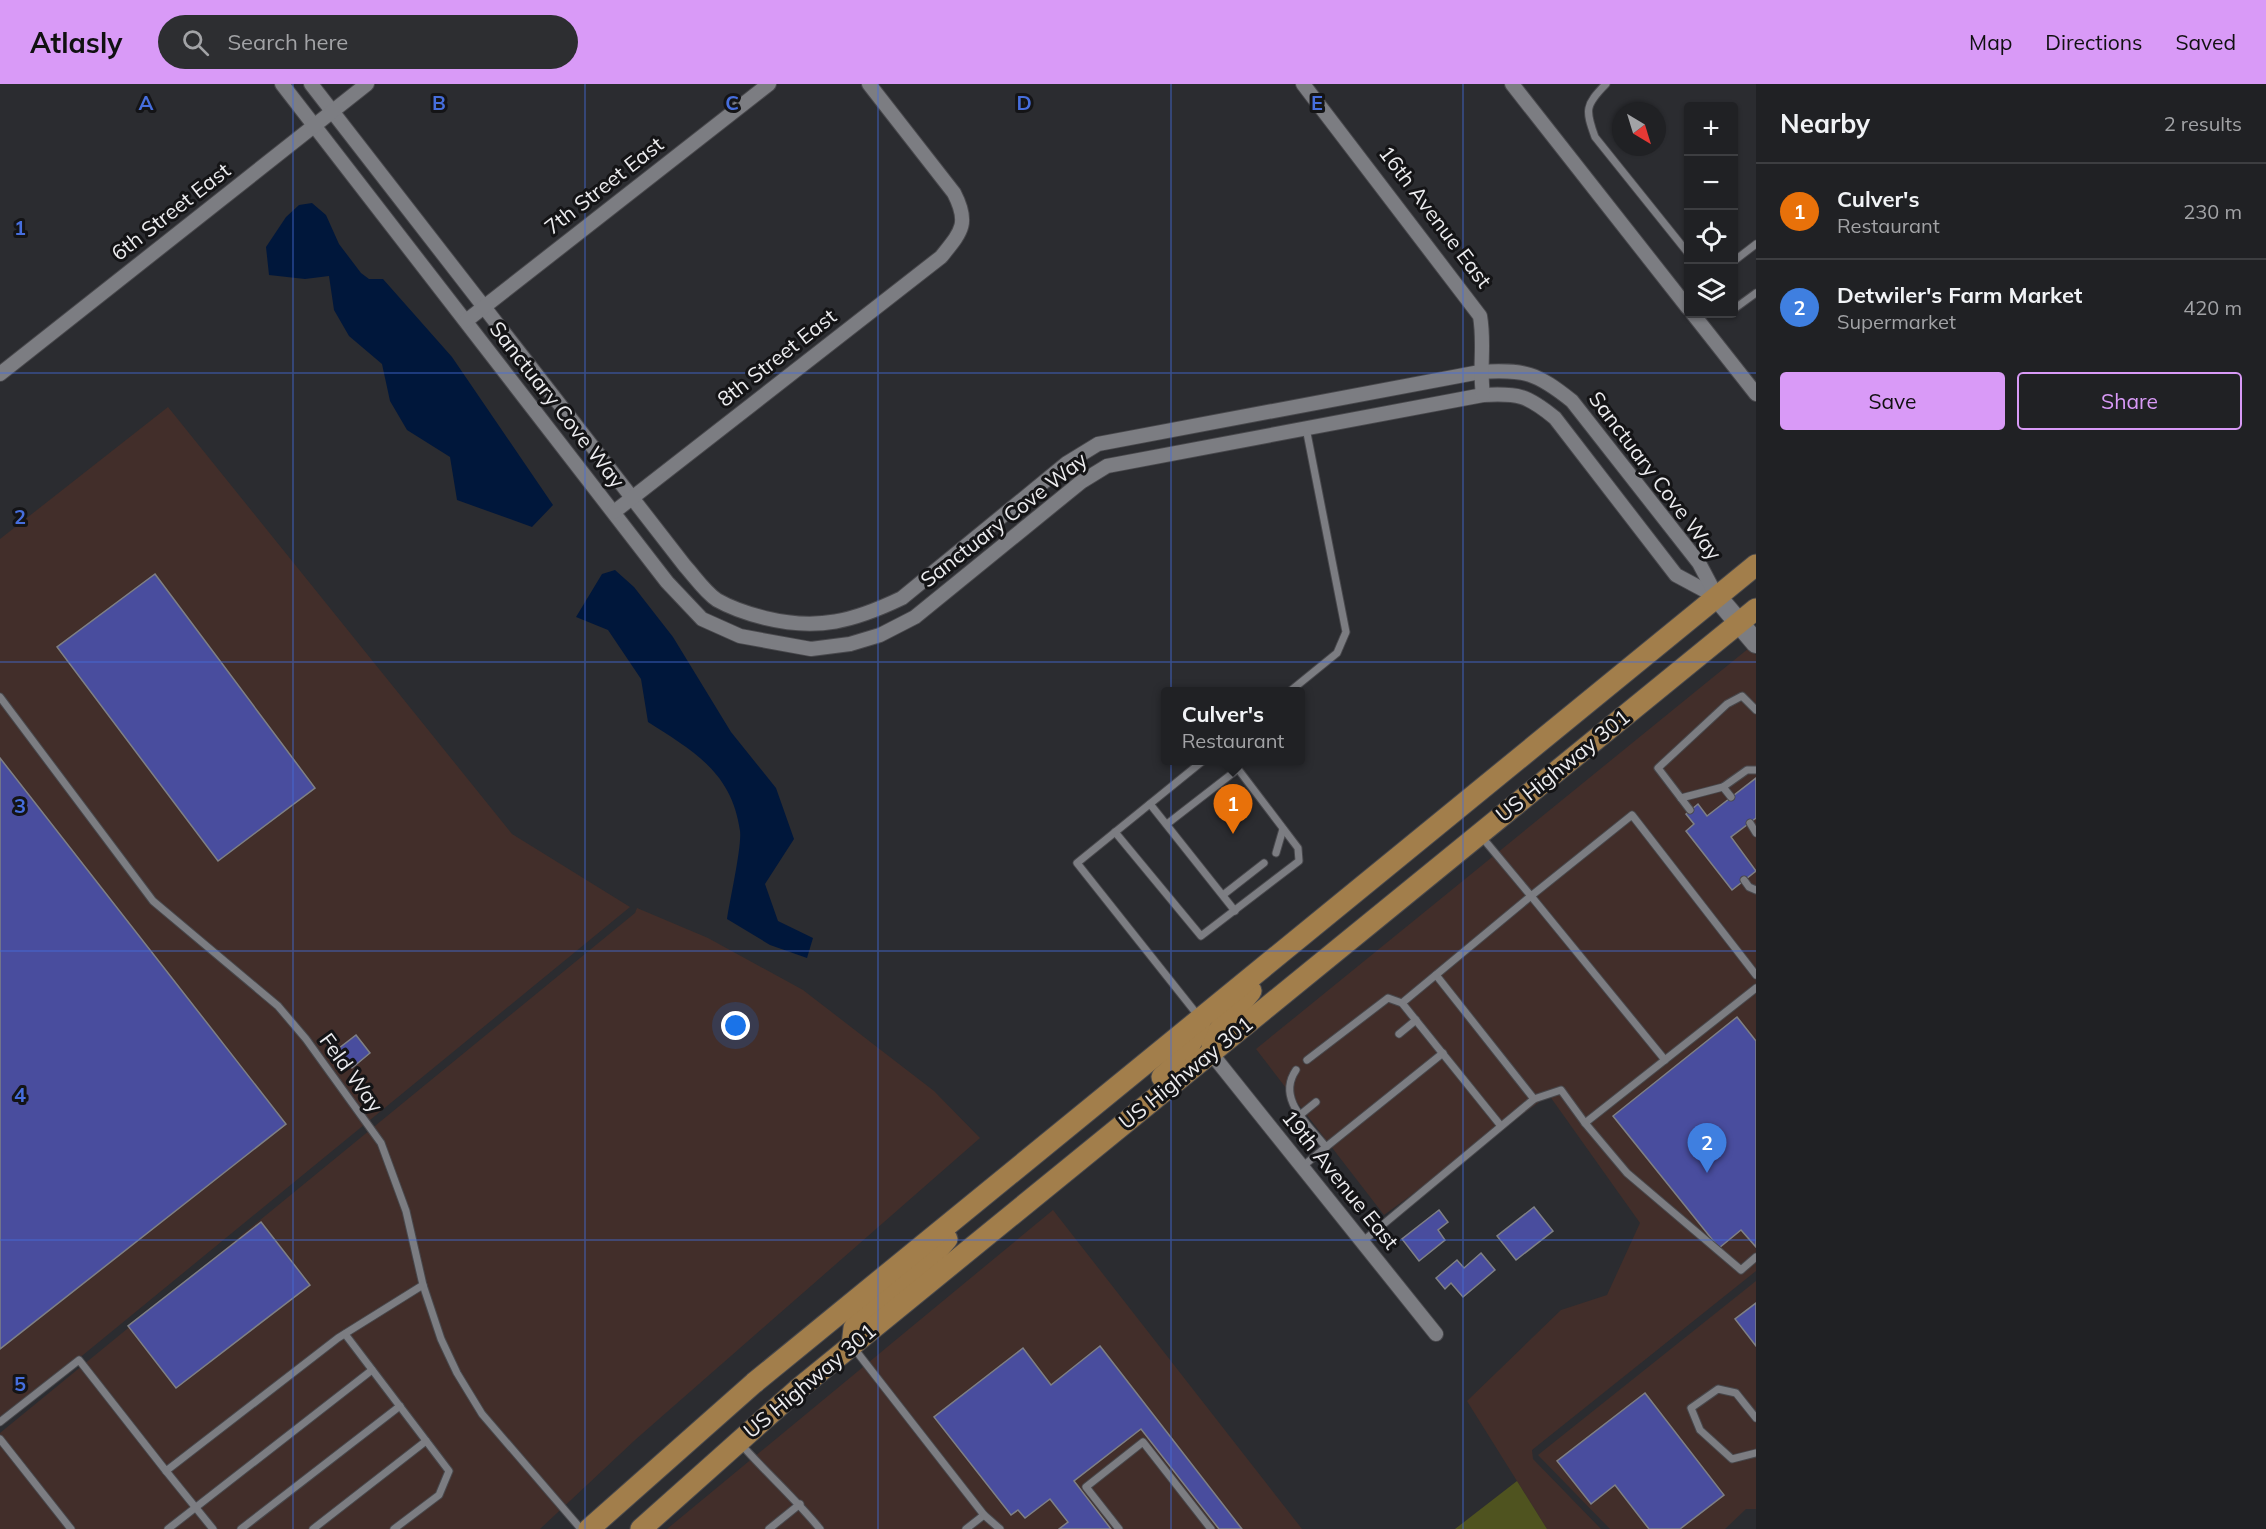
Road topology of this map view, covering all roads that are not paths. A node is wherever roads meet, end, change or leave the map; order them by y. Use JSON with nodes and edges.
{"nodes":[{"id":1,"x":282,"y":84,"type":"edge"},
{"id":2,"x":311,"y":84,"type":"edge"},
{"id":3,"x":367,"y":84,"type":"edge"},
{"id":4,"x":769,"y":84,"type":"edge"},
{"id":5,"x":869,"y":84,"type":"edge"},
{"id":6,"x":1303,"y":84,"type":"edge"},
{"id":7,"x":1512,"y":84,"type":"edge"},
{"id":8,"x":1606,"y":84,"type":"edge"},
{"id":9,"x":333,"y":111,"type":"junction"},
{"id":10,"x":314,"y":126,"type":"junction"},
{"id":11,"x":1756,"y":244,"type":"edge"},
{"id":12,"x":1684,"y":247,"type":"edge"},
{"id":13,"x":1738,"y":258,"type":"edge"},
{"id":14,"x":1756,"y":293,"type":"edge"},
{"id":15,"x":1684,"y":302,"type":"edge"},
{"id":16,"x":484,"y":306,"type":"junction"},
{"id":17,"x":1738,"y":306,"type":"edge"},
{"id":18,"x":1696,"y":318,"type":"edge"},
{"id":19,"x":466,"y":321,"type":"junction"},
{"id":20,"x":1480,"y":372,"type":"junction"},
{"id":21,"x":0,"y":374,"type":"edge"},
{"id":22,"x":1756,"y":394,"type":"edge"},
{"id":23,"x":1483,"y":395,"type":"junction"},
{"id":24,"x":1306,"y":428,"type":"junction"},
{"id":25,"x":633,"y":497,"type":"junction"},
{"id":26,"x":614,"y":512,"type":"junction"},
{"id":27,"x":1756,"y":565,"type":"edge"},
{"id":28,"x":1717,"y":597,"type":"junction"},
{"id":29,"x":1756,"y":609,"type":"edge"},
{"id":30,"x":1737,"y":624,"type":"junction"},
{"id":31,"x":1756,"y":643,"type":"edge"},
{"id":32,"x":1295,"y":687,"type":"edge"},
{"id":33,"x":0,"y":697,"type":"edge"},
{"id":34,"x":1756,"y":710,"type":"edge"},
{"id":35,"x":1198,"y":765,"type":"edge"},
{"id":36,"x":1235,"y":765,"type":"edge"},
{"id":37,"x":1238,"y":769,"type":"junction"},
{"id":38,"x":1756,"y":770,"type":"edge"},
{"id":39,"x":1724,"y":787,"type":"junction"},
{"id":40,"x":1731,"y":797,"type":"dead end"},
{"id":41,"x":1681,"y":798,"type":"junction"},
{"id":42,"x":1150,"y":804,"type":"junction"},
{"id":43,"x":1690,"y":810,"type":"dead end"},
{"id":44,"x":1750,"y":823,"type":"dead end"},
{"id":45,"x":1167,"y":824,"type":"junction"},
{"id":46,"x":1283,"y":829,"type":"junction"},
{"id":47,"x":1115,"y":832,"type":"junction"},
{"id":48,"x":1756,"y":833,"type":"edge"},
{"id":49,"x":1479,"y":834,"type":"junction"},
{"id":50,"x":1276,"y":853,"type":"dead end"},
{"id":51,"x":1264,"y":863,"type":"dead end"},
{"id":52,"x":1744,"y":880,"type":"dead end"},
{"id":53,"x":1756,"y":890,"type":"edge"},
{"id":54,"x":1223,"y":896,"type":"junction"},
{"id":55,"x":1531,"y":896,"type":"junction"},
{"id":56,"x":1235,"y":911,"type":"junction"},
{"id":57,"x":1291,"y":946,"type":"junction"},
{"id":58,"x":1436,"y":975,"type":"junction"},
{"id":59,"x":1756,"y":975,"type":"edge"},
{"id":60,"x":1756,"y":988,"type":"edge"},
{"id":61,"x":1402,"y":1003,"type":"junction"},
{"id":62,"x":1201,"y":1019,"type":"junction"},
{"id":63,"x":1416,"y":1020,"type":"junction"},
{"id":64,"x":1399,"y":1034,"type":"dead end"},
{"id":65,"x":1211,"y":1053,"type":"junction"},
{"id":66,"x":1443,"y":1053,"type":"junction"},
{"id":67,"x":1307,"y":1060,"type":"dead end"},
{"id":68,"x":1665,"y":1060,"type":"junction"},
{"id":69,"x":1296,"y":1070,"type":"dead end"},
{"id":70,"x":1534,"y":1099,"type":"junction"},
{"id":71,"x":1316,"y":1102,"type":"dead end"},
{"id":72,"x":1300,"y":1114,"type":"junction"},
{"id":73,"x":1585,"y":1123,"type":"junction"},
{"id":74,"x":1501,"y":1126,"type":"junction"},
{"id":75,"x":1326,"y":1147,"type":"junction"},
{"id":76,"x":1088,"y":1154,"type":"junction"},
{"id":77,"x":1302,"y":1167,"type":"junction"},
{"id":78,"x":987,"y":1194,"type":"junction"},
{"id":79,"x":1362,"y":1242,"type":"junction"},
{"id":80,"x":1756,"y":1257,"type":"edge"},
{"id":81,"x":423,"y":1285,"type":"junction"},
{"id":82,"x":345,"y":1334,"type":"junction"},
{"id":83,"x":1436,"y":1334,"type":"dead end"},
{"id":84,"x":852,"y":1345,"type":"junction"},
{"id":85,"x":372,"y":1370,"type":"junction"},
{"id":86,"x":400,"y":1406,"type":"junction"},
{"id":87,"x":1756,"y":1418,"type":"edge"},
{"id":88,"x":0,"y":1422,"type":"edge"},
{"id":89,"x":0,"y":1439,"type":"edge"},
{"id":90,"x":426,"y":1441,"type":"junction"},
{"id":91,"x":738,"y":1441,"type":"junction"},
{"id":92,"x":1756,"y":1453,"type":"edge"},
{"id":93,"x":166,"y":1471,"type":"junction"},
{"id":94,"x":800,"y":1504,"type":"junction"},
{"id":95,"x":196,"y":1507,"type":"junction"},
{"id":96,"x":984,"y":1515,"type":"junction"},
{"id":97,"x":71,"y":1529,"type":"edge"},
{"id":98,"x":168,"y":1529,"type":"edge"},
{"id":99,"x":213,"y":1529,"type":"edge"},
{"id":100,"x":241,"y":1529,"type":"edge"},
{"id":101,"x":313,"y":1529,"type":"edge"},
{"id":102,"x":394,"y":1529,"type":"edge"},
{"id":103,"x":581,"y":1529,"type":"edge"},
{"id":104,"x":589,"y":1529,"type":"edge"},
{"id":105,"x":641,"y":1529,"type":"edge"},
{"id":106,"x":769,"y":1529,"type":"edge"},
{"id":107,"x":820,"y":1529,"type":"edge"},
{"id":108,"x":966,"y":1529,"type":"edge"},
{"id":109,"x":1000,"y":1529,"type":"edge"},
{"id":110,"x":1119,"y":1529,"type":"edge"},
{"id":111,"x":1211,"y":1529,"type":"edge"}],
"edges":[{"from":1,"to":10,"type":"street","name":"Sanctuary Cove Way"},
{"from":2,"to":9,"type":"street","name":"Sanctuary Cove Way"},
{"from":3,"to":9,"type":"street","name":"6th Street East"},
{"from":4,"to":16,"type":"street","name":"7th Street East"},
{"from":5,"to":25,"type":"street","name":"8th Street East"},
{"from":6,"to":20,"type":"street","name":"16th Avenue East"},
{"from":7,"to":15,"type":"street"},
{"from":8,"to":12,"type":"lane"},
{"from":9,"to":10,"type":"street","name":"6th Street East"},
{"from":9,"to":16,"type":"street","name":"Sanctuary Cove Way"},
{"from":10,"to":19,"type":"street","name":"Sanctuary Cove Way"},
{"from":10,"to":21,"type":"street","name":"6th Street East"},
{"from":11,"to":13,"type":"lane"},
{"from":14,"to":17,"type":"lane"},
{"from":16,"to":19,"type":"street","name":"7th Street East"},
{"from":16,"to":25,"type":"street","name":"Sanctuary Cove Way"},
{"from":18,"to":22,"type":"street"},
{"from":19,"to":26,"type":"street","name":"Sanctuary Cove Way"},
{"from":20,"to":23,"type":"street","name":"16th Avenue East"},
{"from":20,"to":25,"type":"street","name":"Sanctuary Cove Way"},
{"from":20,"to":28,"type":"street","name":"Sanctuary Cove Way"},
{"from":23,"to":24,"type":"street","name":"Sanctuary Cove Way"},
{"from":23,"to":28,"type":"street","name":"Sanctuary Cove Way"},
{"from":24,"to":26,"type":"street","name":"Sanctuary Cove Way"},
{"from":24,"to":32,"type":"lane"},
{"from":25,"to":26,"type":"street","name":"8th Street East"},
{"from":27,"to":28,"type":"main road"},
{"from":28,"to":30,"type":"street"},
{"from":28,"to":57,"type":"main road"},
{"from":29,"to":30,"type":"main road","name":"US Highway 301"},
{"from":30,"to":31,"type":"street"},
{"from":30,"to":49,"type":"main road","name":"US Highway 301"},
{"from":33,"to":81,"type":"lane","name":"Feld Way"},
{"from":34,"to":41,"type":"lane"},
{"from":35,"to":42,"type":"lane"},
{"from":36,"to":37,"type":"lane"},
{"from":37,"to":45,"type":"lane"},
{"from":37,"to":46,"type":"lane"},
{"from":38,"to":39,"type":"lane"},
{"from":39,"to":40,"type":"lane"},
{"from":39,"to":41,"type":"lane"},
{"from":41,"to":43,"type":"lane"},
{"from":42,"to":45,"type":"lane"},
{"from":42,"to":47,"type":"lane"},
{"from":44,"to":48,"type":"lane"},
{"from":45,"to":54,"type":"lane"},
{"from":46,"to":50,"type":"lane"},
{"from":46,"to":56,"type":"lane"},
{"from":47,"to":56,"type":"lane"},
{"from":47,"to":62,"type":"lane"},
{"from":49,"to":55,"type":"lane"},
{"from":49,"to":65,"type":"main road","name":"US Highway 301"},
{"from":51,"to":54,"type":"lane"},
{"from":52,"to":53,"type":"lane"},
{"from":54,"to":56,"type":"lane"},
{"from":55,"to":58,"type":"lane"},
{"from":55,"to":59,"type":"lane"},
{"from":55,"to":68,"type":"lane"},
{"from":57,"to":62,"type":"main road"},
{"from":57,"to":65,"type":"main road"},
{"from":58,"to":61,"type":"lane"},
{"from":58,"to":70,"type":"lane"},
{"from":60,"to":68,"type":"lane"},
{"from":61,"to":63,"type":"lane"},
{"from":61,"to":67,"type":"lane"},
{"from":62,"to":76,"type":"main road"},
{"from":62,"to":78,"type":"main road"},
{"from":63,"to":64,"type":"lane"},
{"from":63,"to":66,"type":"lane"},
{"from":65,"to":76,"type":"main road","name":"US Highway 301"},
{"from":65,"to":77,"type":"street","name":"19th Avenue East"},
{"from":66,"to":74,"type":"lane"},
{"from":66,"to":75,"type":"lane"},
{"from":68,"to":73,"type":"lane"},
{"from":69,"to":72,"type":"lane"},
{"from":70,"to":73,"type":"lane"},
{"from":70,"to":74,"type":"lane"},
{"from":71,"to":72,"type":"lane"},
{"from":72,"to":75,"type":"lane"},
{"from":73,"to":80,"type":"lane"},
{"from":74,"to":79,"type":"lane"},
{"from":75,"to":77,"type":"lane"},
{"from":76,"to":84,"type":"main road","name":"US Highway 301"},
{"from":77,"to":79,"type":"street","name":"19th Avenue East"},
{"from":78,"to":84,"type":"main road"},
{"from":78,"to":104,"type":"main road"},
{"from":79,"to":83,"type":"street","name":"19th Avenue East"},
{"from":81,"to":82,"type":"lane"},
{"from":81,"to":103,"type":"lane","name":"Feld Way"},
{"from":82,"to":85,"type":"lane"},
{"from":82,"to":93,"type":"lane"},
{"from":84,"to":91,"type":"main road","name":"US Highway 301"},
{"from":84,"to":96,"type":"lane"},
{"from":85,"to":86,"type":"lane"},
{"from":85,"to":95,"type":"lane"},
{"from":86,"to":90,"type":"lane"},
{"from":86,"to":100,"type":"lane"},
{"from":87,"to":92,"type":"lane"},
{"from":88,"to":93,"type":"lane"},
{"from":89,"to":97,"type":"lane"},
{"from":90,"to":101,"type":"lane"},
{"from":90,"to":102,"type":"lane"},
{"from":91,"to":94,"type":"lane"},
{"from":91,"to":105,"type":"main road","name":"US Highway 301"},
{"from":93,"to":95,"type":"lane"},
{"from":94,"to":106,"type":"lane"},
{"from":94,"to":107,"type":"lane"},
{"from":95,"to":98,"type":"lane"},
{"from":95,"to":99,"type":"lane"},
{"from":96,"to":108,"type":"lane"},
{"from":96,"to":109,"type":"lane"},
{"from":110,"to":111,"type":"lane"}]}
